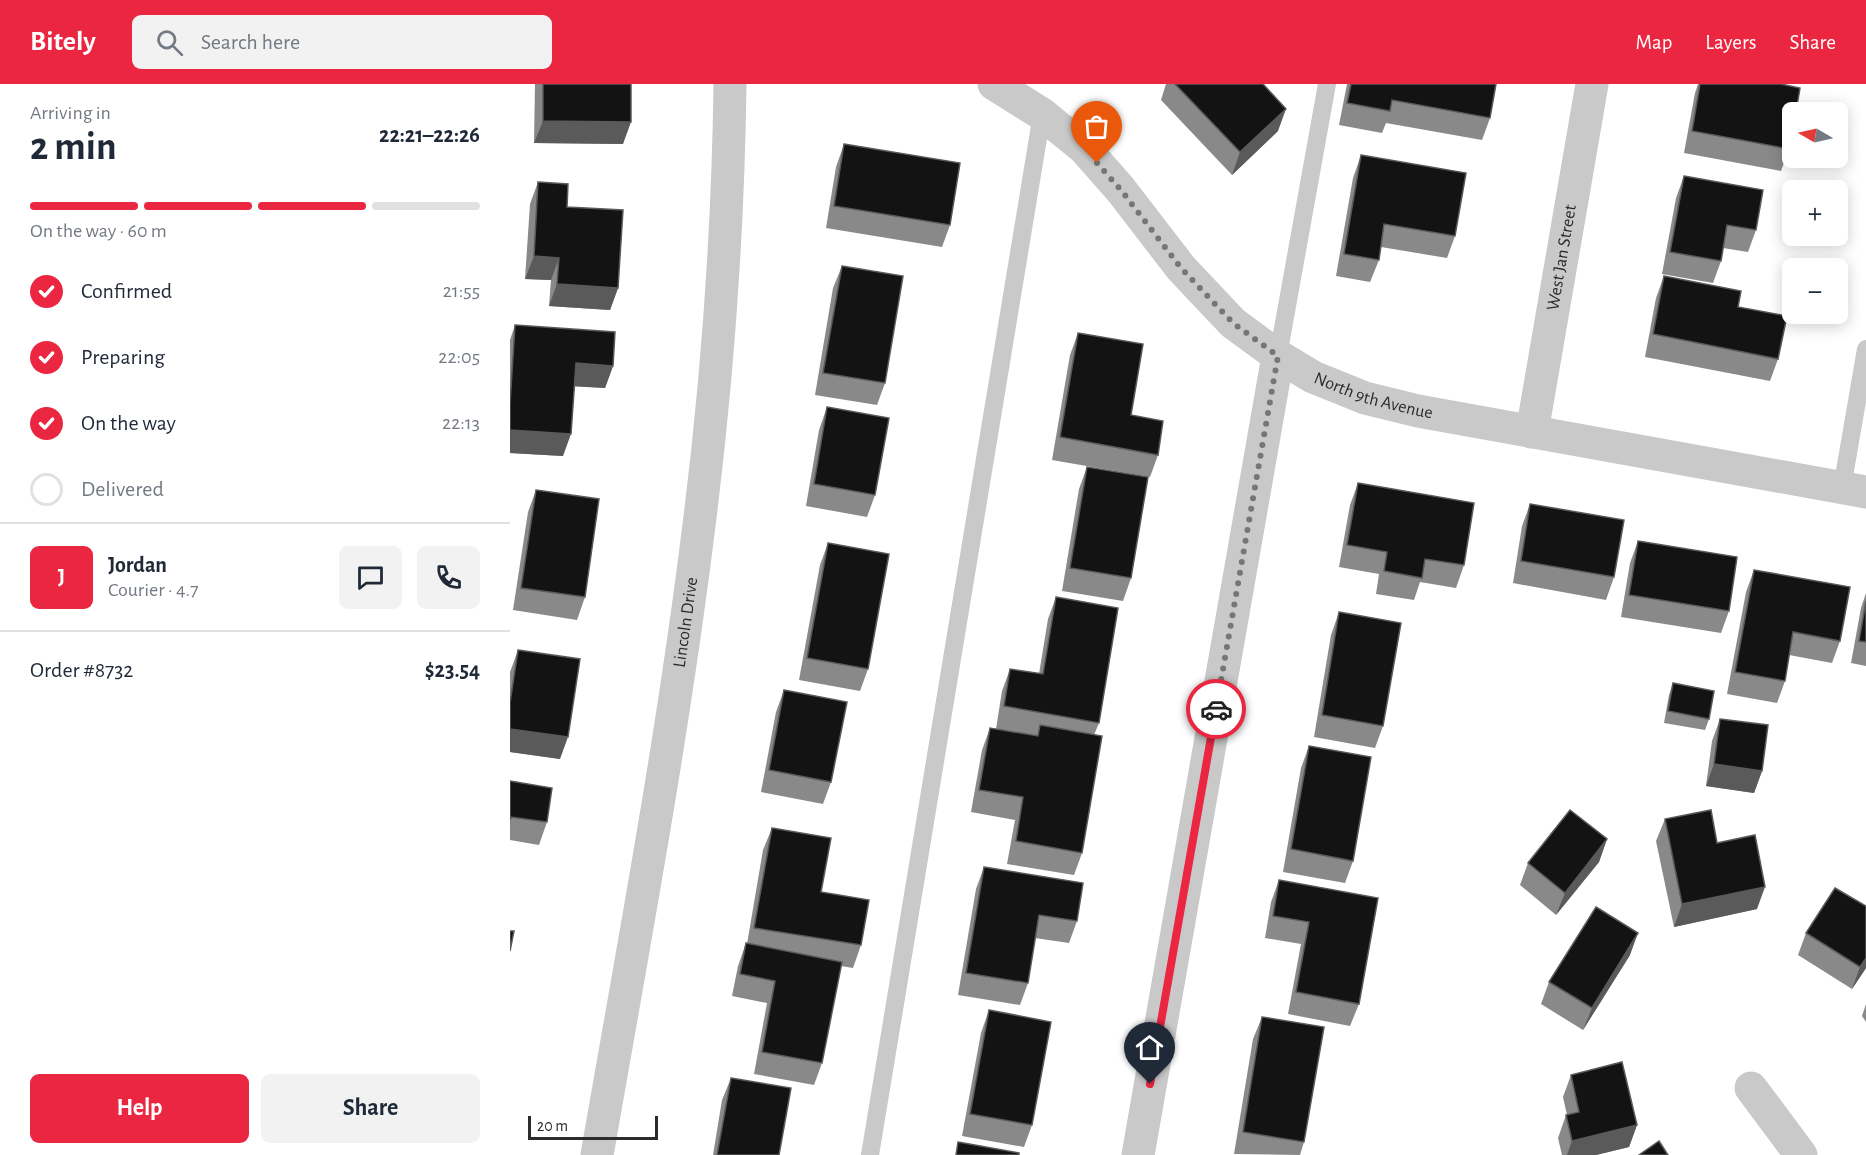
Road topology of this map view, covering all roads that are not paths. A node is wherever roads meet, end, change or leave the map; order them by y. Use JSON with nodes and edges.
{"nodes":[{"id":1,"x":730,"y":84,"type":"edge"},
{"id":2,"x":994,"y":84,"type":"edge"},
{"id":3,"x":1327,"y":84,"type":"edge"},
{"id":4,"x":1592,"y":84,"type":"edge"},
{"id":5,"x":1042,"y":114,"type":"junction"},
{"id":6,"x":1866,"y":350,"type":"edge"},
{"id":7,"x":1278,"y":356,"type":"junction"},
{"id":8,"x":1532,"y":432,"type":"junction"},
{"id":9,"x":1854,"y":490,"type":"edge"},
{"id":10,"x":1751,"y":1088,"type":"dead end"},
{"id":11,"x":597,"y":1155,"type":"edge"},
{"id":12,"x":870,"y":1155,"type":"edge"},
{"id":13,"x":1138,"y":1155,"type":"edge"},
{"id":14,"x":1801,"y":1155,"type":"edge"}],
"edges":[{"from":1,"to":11,"type":"street","name":"Lincoln Drive"},
{"from":2,"to":5,"type":"street","name":"North 9th Avenue"},
{"from":3,"to":7,"type":"lane"},
{"from":4,"to":8,"type":"street","name":"West Jan Street"},
{"from":5,"to":7,"type":"street","name":"North 9th Avenue"},
{"from":5,"to":12,"type":"lane"},
{"from":6,"to":9,"type":"lane"},
{"from":7,"to":8,"type":"street","name":"North 9th Avenue"},
{"from":7,"to":13,"type":"street"},
{"from":8,"to":9,"type":"street","name":"North 9th Avenue"},
{"from":10,"to":14,"type":"street"}]}
